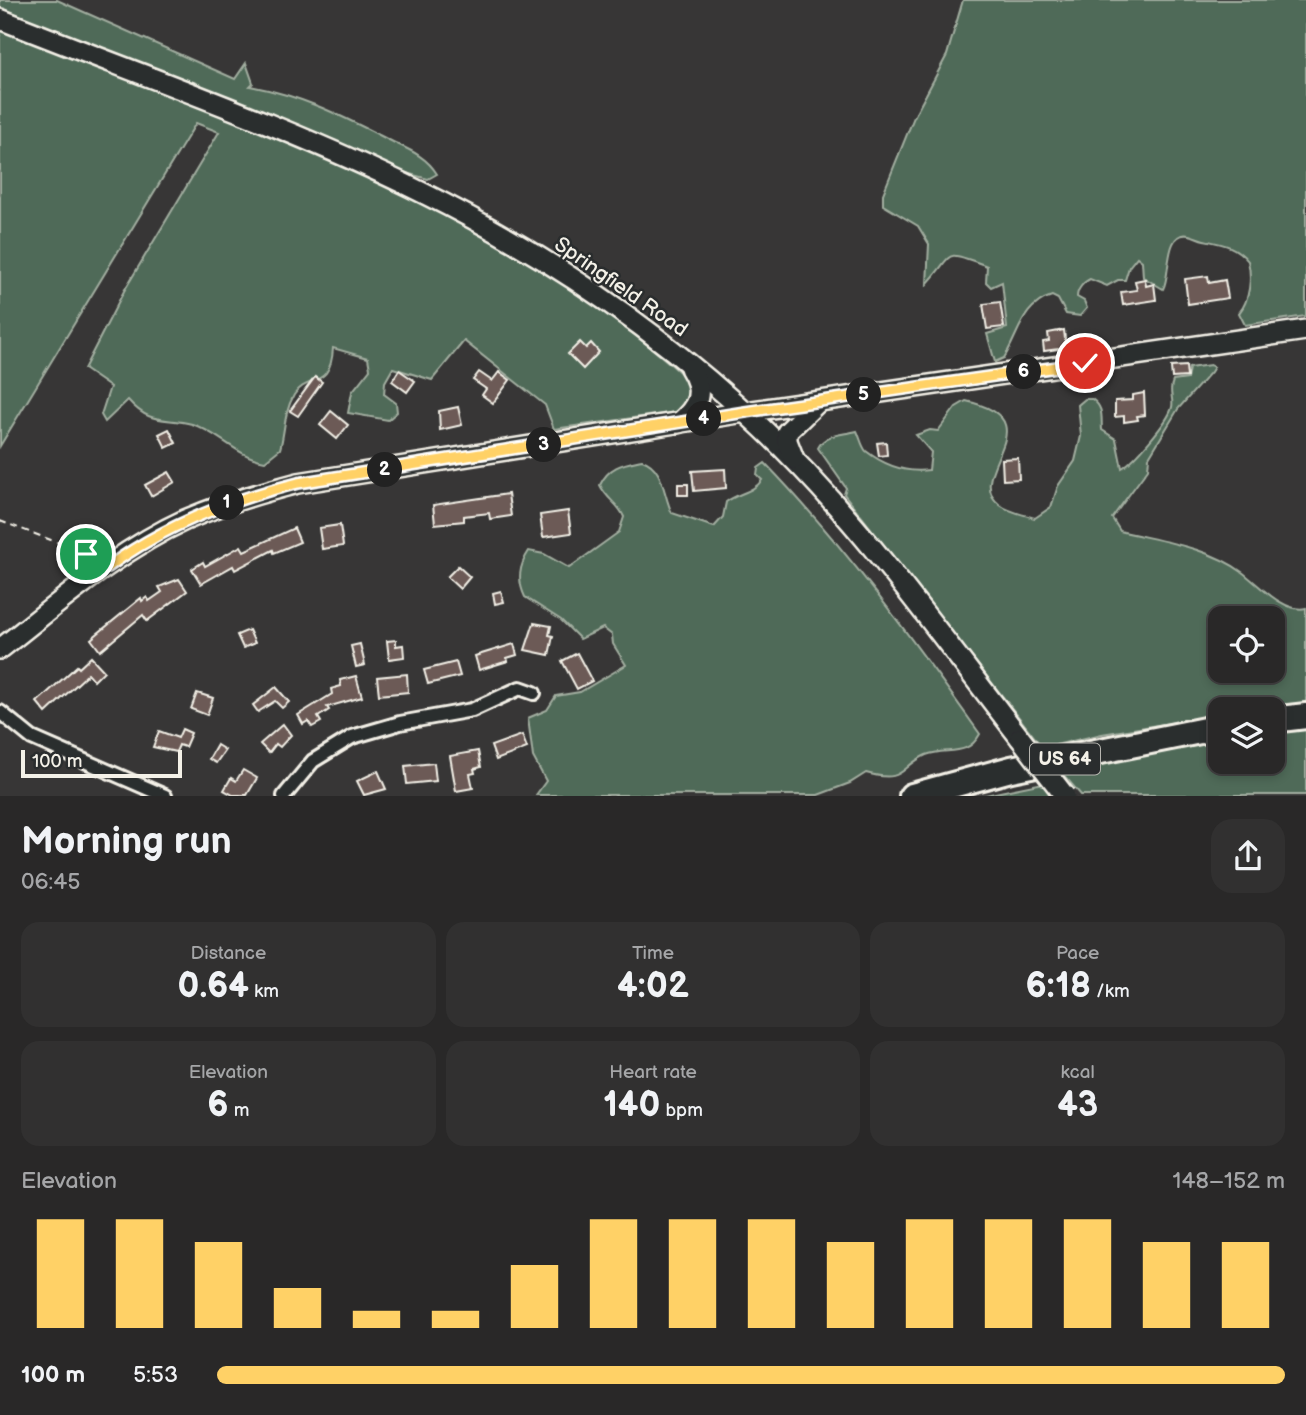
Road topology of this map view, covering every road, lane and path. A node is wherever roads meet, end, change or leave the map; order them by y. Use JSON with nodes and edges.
{"nodes":[{"id":1,"x":0,"y":19,"type":"edge"},
{"id":2,"x":1306,"y":330,"type":"edge"},
{"id":3,"x":685,"y":361,"type":"junction"},
{"id":4,"x":818,"y":402,"type":"junction"},
{"id":5,"x":745,"y":412,"type":"junction"},
{"id":6,"x":679,"y":424,"type":"junction"},
{"id":7,"x":796,"y":463,"type":"junction"},
{"id":8,"x":0,"y":521,"type":"edge"},
{"id":9,"x":108,"y":567,"type":"junction"},
{"id":10,"x":0,"y":649,"type":"edge"},
{"id":11,"x":534,"y":693,"type":"dead end"},
{"id":12,"x":0,"y":712,"type":"edge"},
{"id":13,"x":1306,"y":716,"type":"edge"},
{"id":14,"x":1285,"y":718,"type":"edge"},
{"id":15,"x":1208,"y":729,"type":"edge"},
{"id":16,"x":165,"y":796,"type":"edge"},
{"id":17,"x":284,"y":796,"type":"edge"},
{"id":18,"x":912,"y":796,"type":"edge"},
{"id":19,"x":1065,"y":796,"type":"edge"}],
"edges":[{"from":1,"to":3,"type":"main road","name":"Springfield Road"},
{"from":2,"to":4,"type":"main road"},
{"from":3,"to":5,"type":"main road","name":"Springfield Road"},
{"from":3,"to":6,"type":"main road"},
{"from":4,"to":5,"type":"main road"},
{"from":4,"to":7,"type":"main road"},
{"from":5,"to":6,"type":"main road"},
{"from":5,"to":7,"type":"main road","name":"Springfield Road"},
{"from":6,"to":9,"type":"main road"},
{"from":7,"to":19,"type":"main road","name":"Springfield Road","bridge":true},
{"from":8,"to":9,"type":"path"},
{"from":9,"to":10,"type":"main road"},
{"from":11,"to":17,"type":"street"},
{"from":12,"to":16,"type":"street"},
{"from":13,"to":14,"type":"highway"},
{"from":15,"to":18,"type":"highway","number":"US 64"}]}
